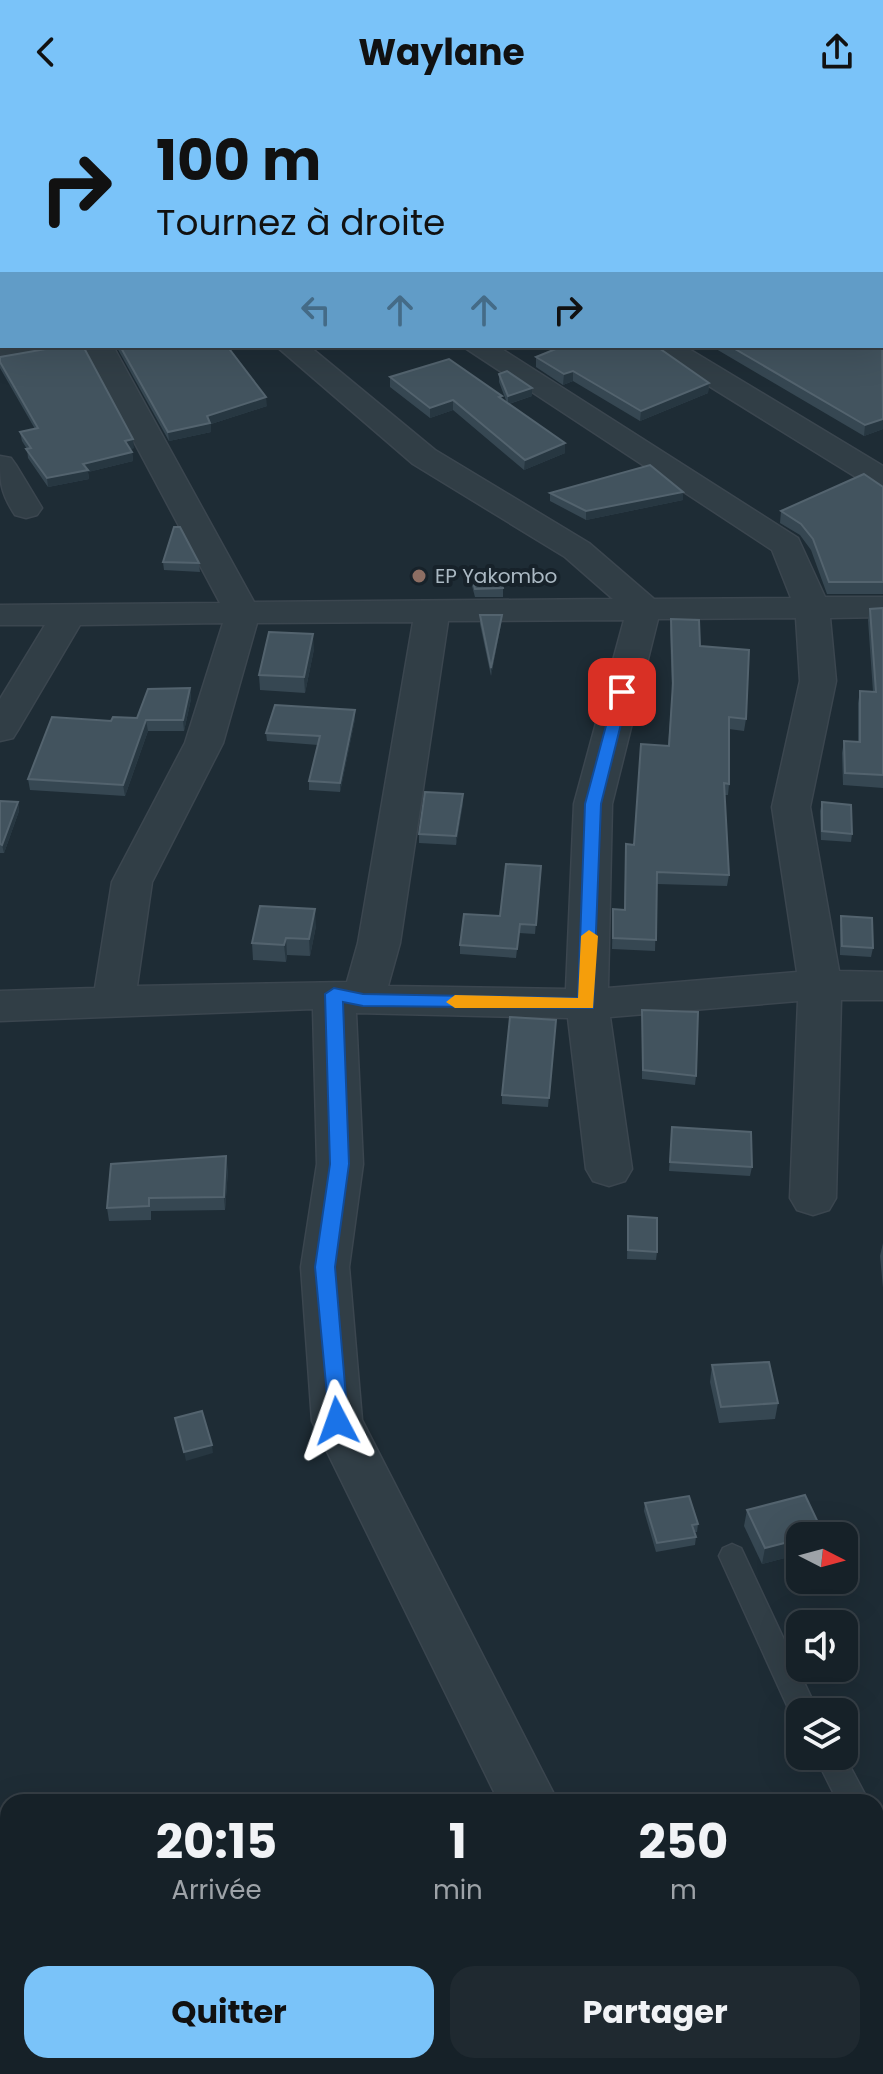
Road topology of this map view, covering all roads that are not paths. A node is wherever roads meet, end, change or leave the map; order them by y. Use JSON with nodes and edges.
{"nodes":[{"id":1,"x":41,"y":348,"type":"edge"},
{"id":2,"x":99,"y":348,"type":"edge"},
{"id":3,"x":293,"y":348,"type":"edge"},
{"id":4,"x":480,"y":348,"type":"edge"},
{"id":5,"x":667,"y":348,"type":"edge"},
{"id":6,"x":0,"y":355,"type":"edge"},
{"id":7,"x":0,"y":465,"type":"edge"},
{"id":8,"x":883,"y":480,"type":"edge"},
{"id":9,"x":26,"y":508,"type":"dead end"},
{"id":10,"x":883,"y":607,"type":"edge"},
{"id":11,"x":644,"y":608,"type":"junction"},
{"id":12,"x":812,"y":608,"type":"junction"},
{"id":13,"x":432,"y":611,"type":"junction"},
{"id":14,"x":243,"y":613,"type":"junction"},
{"id":15,"x":0,"y":615,"type":"edge"},
{"id":16,"x":68,"y":615,"type":"junction"},
{"id":17,"x":0,"y":730,"type":"edge"},
{"id":18,"x":820,"y":985,"type":"junction"},
{"id":19,"x":883,"y":986,"type":"edge"},
{"id":20,"x":349,"y":997,"type":"junction"},
{"id":21,"x":114,"y":1001,"type":"junction"},
{"id":22,"x":587,"y":1004,"type":"junction"},
{"id":23,"x":0,"y":1006,"type":"edge"},
{"id":24,"x":609,"y":1169,"type":"dead end"},
{"id":25,"x":813,"y":1198,"type":"dead end"},
{"id":26,"x":732,"y":1556,"type":"dead end"},
{"id":27,"x":798,"y":1698,"type":"edge"},
{"id":28,"x":837,"y":1770,"type":"edge"},
{"id":29,"x":525,"y":1794,"type":"edge"},
{"id":30,"x":850,"y":1794,"type":"edge"}],
"edges":[{"from":1,"to":6,"type":"street"},
{"from":2,"to":14,"type":"street"},
{"from":3,"to":11,"type":"street"},
{"from":4,"to":12,"type":"street"},
{"from":5,"to":8,"type":"street"},
{"from":7,"to":9,"type":"street"},
{"from":10,"to":12,"type":"street"},
{"from":11,"to":12,"type":"street"},
{"from":11,"to":13,"type":"street"},
{"from":11,"to":22,"type":"street"},
{"from":12,"to":18,"type":"street"},
{"from":13,"to":14,"type":"street"},
{"from":13,"to":20,"type":"street"},
{"from":14,"to":16,"type":"street"},
{"from":14,"to":21,"type":"street"},
{"from":15,"to":16,"type":"street"},
{"from":16,"to":17,"type":"street"},
{"from":18,"to":19,"type":"street"},
{"from":18,"to":22,"type":"street"},
{"from":18,"to":25,"type":"street"},
{"from":20,"to":21,"type":"street"},
{"from":20,"to":22,"type":"street"},
{"from":20,"to":29,"type":"street"},
{"from":21,"to":23,"type":"street"},
{"from":22,"to":24,"type":"street"},
{"from":26,"to":27,"type":"lane"},
{"from":28,"to":30,"type":"lane"}]}
